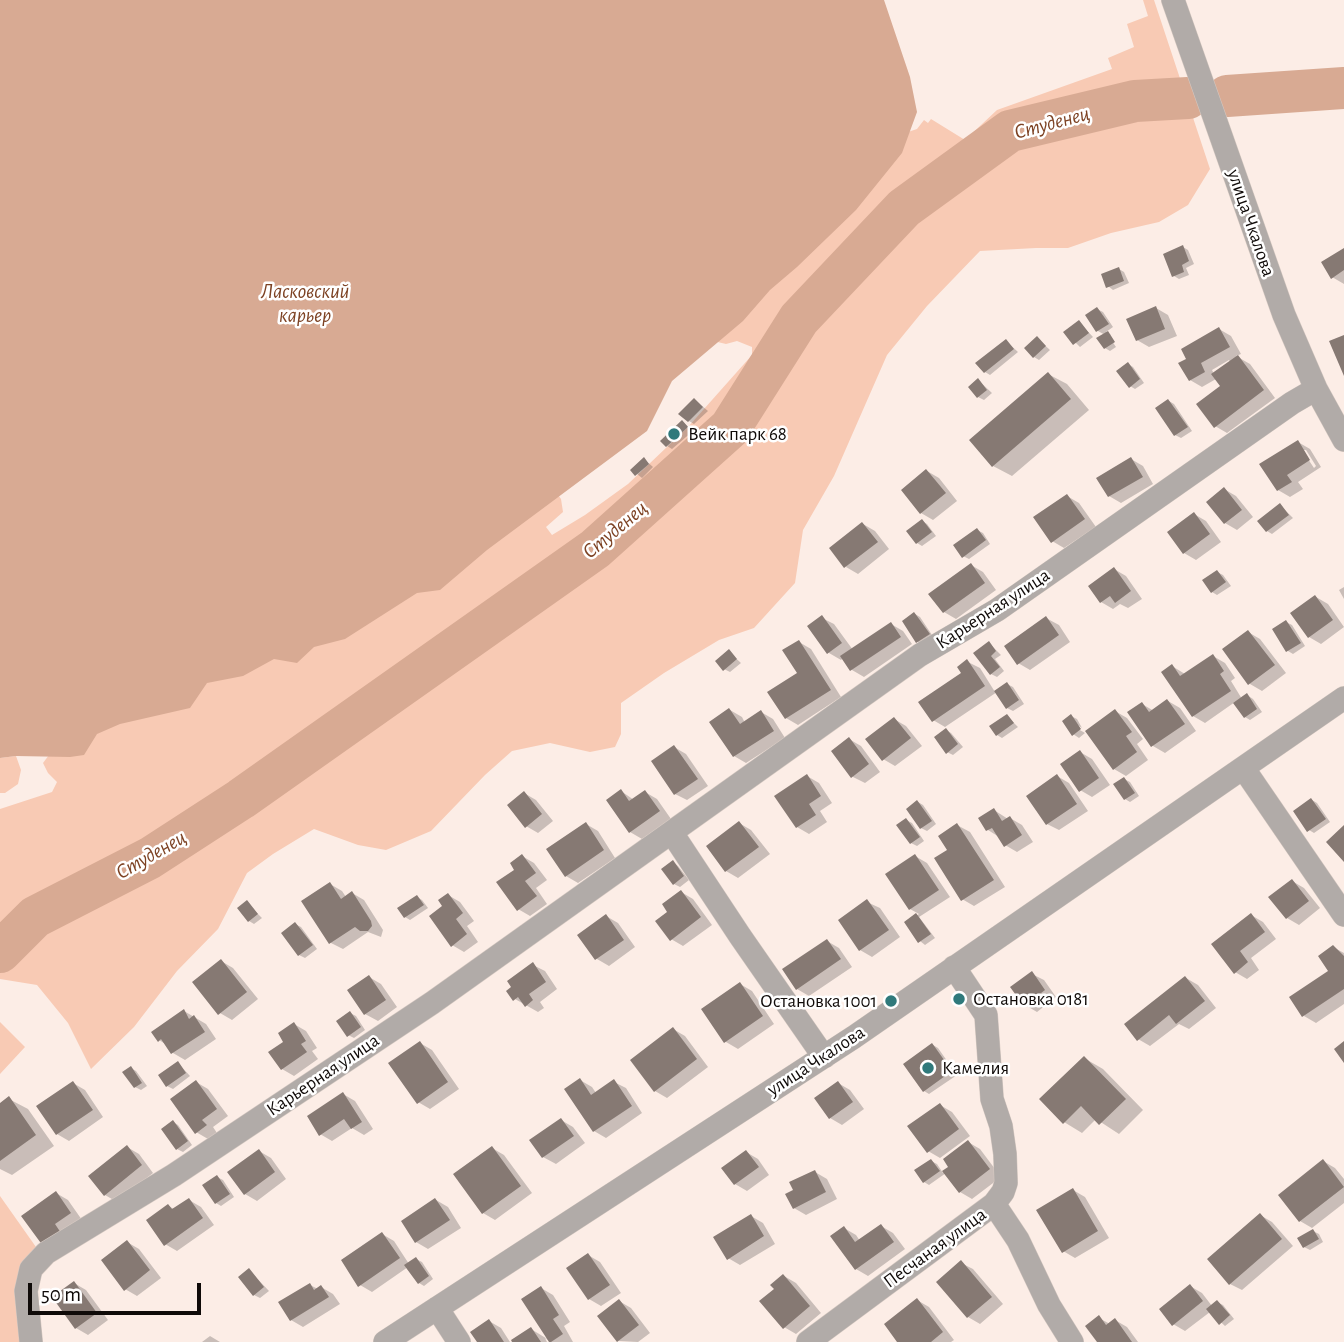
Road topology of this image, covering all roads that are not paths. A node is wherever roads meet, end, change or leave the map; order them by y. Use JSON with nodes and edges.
{"nodes":[{"id":1,"x":1173,"y":0,"type":"edge"},
{"id":2,"x":1316,"y":389,"type":"junction"},
{"id":3,"x":1344,"y":440,"type":"edge"},
{"id":4,"x":1344,"y":698,"type":"edge"},
{"id":5,"x":1244,"y":769,"type":"junction"},
{"id":6,"x":673,"y":833,"type":"junction"},
{"id":7,"x":1344,"y":915,"type":"edge"},
{"id":8,"x":954,"y":967,"type":"junction"},
{"id":9,"x":824,"y":1057,"type":"junction"},
{"id":10,"x":995,"y":1204,"type":"junction"},
{"id":11,"x":437,"y":1308,"type":"junction"},
{"id":12,"x":31,"y":1342,"type":"edge"},
{"id":13,"x":385,"y":1342,"type":"edge"},
{"id":14,"x":459,"y":1342,"type":"edge"},
{"id":15,"x":808,"y":1342,"type":"edge"},
{"id":16,"x":1072,"y":1342,"type":"edge"}],
"edges":[{"from":1,"to":2,"type":"street","name":"улица Чкалова"},
{"from":2,"to":3,"type":"street","name":"улица Чкалова"},
{"from":2,"to":6,"type":"street","name":"Карьерная улица"},
{"from":4,"to":5,"type":"street","name":"улица Чкалова"},
{"from":5,"to":7,"type":"street"},
{"from":5,"to":8,"type":"street","name":"улица Чкалова"},
{"from":6,"to":9,"type":"street"},
{"from":6,"to":12,"type":"street","name":"Карьерная улица"},
{"from":8,"to":9,"type":"street","name":"улица Чкалова"},
{"from":8,"to":10,"type":"street","name":"Песчаная улица"},
{"from":9,"to":11,"type":"street","name":"улица Чкалова"},
{"from":10,"to":15,"type":"street","name":"Песчаная улица"},
{"from":10,"to":16,"type":"street"},
{"from":11,"to":13,"type":"street","name":"улица Чкалова"},
{"from":11,"to":14,"type":"street"}]}
